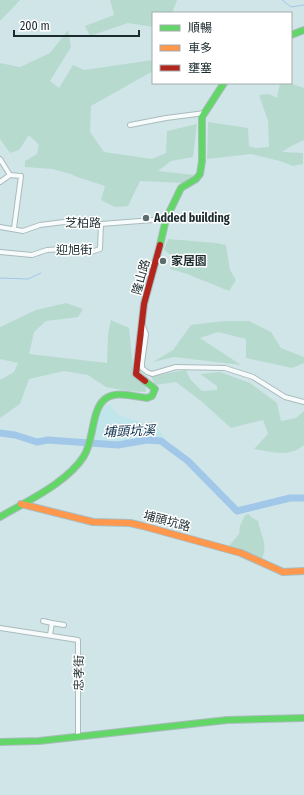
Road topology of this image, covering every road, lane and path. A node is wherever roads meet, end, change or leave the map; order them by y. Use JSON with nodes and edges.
{"nodes":[{"id":1,"x":304,"y":30,"type":"edge"},
{"id":2,"x":292,"y":35,"type":"edge"},
{"id":3,"x":223,"y":84,"type":"edge"},
{"id":4,"x":205,"y":113,"type":"junction"},
{"id":5,"x":130,"y":125,"type":"dead end"},
{"id":6,"x":0,"y":159,"type":"edge"},
{"id":7,"x":10,"y":175,"type":"junction"},
{"id":8,"x":0,"y":182,"type":"edge"},
{"id":9,"x":166,"y":219,"type":"junction"},
{"id":10,"x":101,"y":224,"type":"junction"},
{"id":11,"x":0,"y":227,"type":"edge"},
{"id":12,"x":14,"y":228,"type":"junction"},
{"id":13,"x":0,"y":252,"type":"edge"},
{"id":14,"x":142,"y":325,"type":"junction"},
{"id":15,"x":304,"y":402,"type":"edge"},
{"id":16,"x":21,"y":504,"type":"junction"},
{"id":17,"x":0,"y":517,"type":"edge"},
{"id":18,"x":304,"y":571,"type":"edge"},
{"id":19,"x":43,"y":622,"type":"dead end"},
{"id":20,"x":52,"y":623,"type":"junction"},
{"id":21,"x":64,"y":625,"type":"dead end"},
{"id":22,"x":0,"y":628,"type":"edge"},
{"id":23,"x":50,"y":635,"type":"junction"},
{"id":24,"x":304,"y":718,"type":"edge"},
{"id":25,"x":78,"y":737,"type":"junction"},
{"id":26,"x":0,"y":742,"type":"edge"}],
"edges":[{"from":1,"to":2,"type":"street"},
{"from":3,"to":4,"type":"street","name":"隆山路"},
{"from":4,"to":5,"type":"street"},
{"from":4,"to":9,"type":"street","name":"隆山路"},
{"from":6,"to":7,"type":"street"},
{"from":7,"to":8,"type":"street"},
{"from":7,"to":12,"type":"street"},
{"from":9,"to":10,"type":"street","name":"芝柏路"},
{"from":9,"to":14,"type":"street","name":"隆山路"},
{"from":10,"to":12,"type":"street","name":"芝柏路"},
{"from":10,"to":13,"type":"street","name":"迎旭街"},
{"from":11,"to":12,"type":"street","name":"芝柏路"},
{"from":14,"to":15,"type":"street"},
{"from":14,"to":16,"type":"street","name":"隆山路"},
{"from":16,"to":17,"type":"street"},
{"from":16,"to":18,"type":"street","name":"埔頭坑路"},
{"from":19,"to":20,"type":"street"},
{"from":20,"to":21,"type":"street"},
{"from":20,"to":23,"type":"street"},
{"from":22,"to":23,"type":"street","name":"忠孝街"},
{"from":23,"to":25,"type":"street","name":"忠孝街"},
{"from":24,"to":25,"type":"street"},
{"from":25,"to":26,"type":"street"}]}
